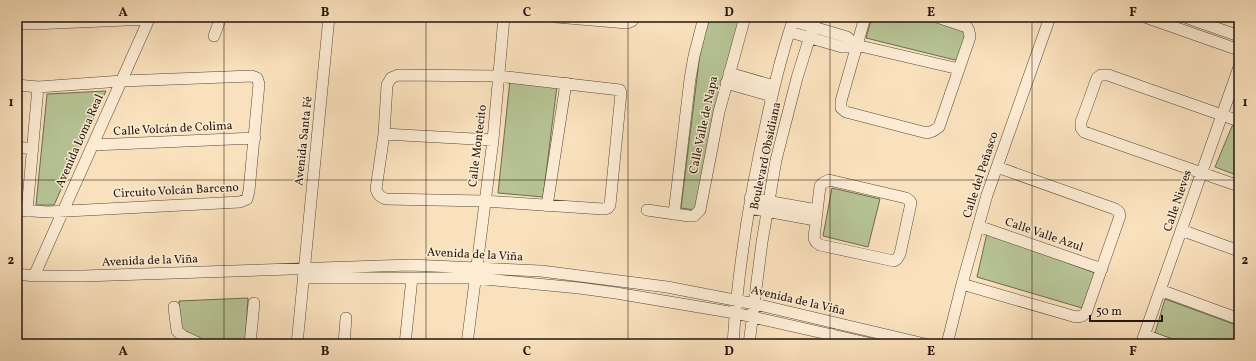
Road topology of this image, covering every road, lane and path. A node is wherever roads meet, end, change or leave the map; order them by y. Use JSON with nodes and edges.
{"nodes":[{"id":1,"x":221,"y":17,"type":"edge"},
{"id":2,"x":329,"y":17,"type":"edge"},
{"id":3,"x":504,"y":17,"type":"edge"},
{"id":4,"x":556,"y":17,"type":"edge"},
{"id":5,"x":635,"y":17,"type":"edge"},
{"id":6,"x":704,"y":17,"type":"edge"},
{"id":7,"x":745,"y":17,"type":"edge"},
{"id":8,"x":865,"y":17,"type":"edge"},
{"id":9,"x":937,"y":17,"type":"edge"},
{"id":10,"x":1050,"y":17,"type":"edge"},
{"id":11,"x":1145,"y":17,"type":"edge"},
{"id":12,"x":1185,"y":17,"type":"edge"},
{"id":13,"x":150,"y":18,"type":"edge"},
{"id":14,"x":794,"y":19,"type":"edge"},
{"id":15,"x":814,"y":22,"type":"edge"},
{"id":16,"x":17,"y":23,"type":"edge"},
{"id":17,"x":790,"y":32,"type":"junction"},
{"id":18,"x":214,"y":36,"type":"dead end"},
{"id":19,"x":1239,"y":36,"type":"edge"},
{"id":20,"x":809,"y":38,"type":"junction"},
{"id":21,"x":856,"y":45,"type":"junction"},
{"id":22,"x":1239,"y":50,"type":"edge"},
{"id":23,"x":1239,"y":67,"type":"edge"},
{"id":24,"x":959,"y":69,"type":"junction"},
{"id":25,"x":498,"y":76,"type":"junction"},
{"id":26,"x":727,"y":78,"type":"junction"},
{"id":27,"x":122,"y":81,"type":"junction"},
{"id":28,"x":566,"y":83,"type":"junction"},
{"id":29,"x":17,"y":85,"type":"edge"},
{"id":30,"x":38,"y":87,"type":"junction"},
{"id":31,"x":773,"y":91,"type":"junction"},
{"id":32,"x":1222,"y":115,"type":"junction"},
{"id":33,"x":1239,"y":121,"type":"edge"},
{"id":34,"x":384,"y":134,"type":"junction"},
{"id":35,"x":255,"y":138,"type":"junction"},
{"id":36,"x":493,"y":140,"type":"junction"},
{"id":37,"x":93,"y":146,"type":"junction"},
{"id":38,"x":17,"y":147,"type":"edge"},
{"id":39,"x":33,"y":149,"type":"junction"},
{"id":40,"x":997,"y":167,"type":"junction"},
{"id":41,"x":1201,"y":174,"type":"junction"},
{"id":42,"x":1239,"y":186,"type":"edge"},
{"id":43,"x":484,"y":201,"type":"junction"},
{"id":44,"x":750,"y":203,"type":"junction"},
{"id":45,"x":547,"y":206,"type":"junction"},
{"id":46,"x":768,"y":206,"type":"junction"},
{"id":47,"x":64,"y":210,"type":"junction"},
{"id":48,"x":647,"y":210,"type":"dead end"},
{"id":49,"x":22,"y":211,"type":"edge"},
{"id":50,"x":674,"y":214,"type":"junction"},
{"id":51,"x":816,"y":215,"type":"junction"},
{"id":52,"x":978,"y":226,"type":"junction"},
{"id":53,"x":1181,"y":230,"type":"junction"},
{"id":54,"x":1239,"y":251,"type":"edge"},
{"id":55,"x":1102,"y":269,"type":"junction"},
{"id":56,"x":304,"y":273,"type":"junction"},
{"id":57,"x":475,"y":273,"type":"junction"},
{"id":58,"x":17,"y":274,"type":"edge"},
{"id":59,"x":34,"y":276,"type":"junction"},
{"id":60,"x":412,"y":278,"type":"junction"},
{"id":61,"x":962,"y":284,"type":"junction"},
{"id":62,"x":1160,"y":290,"type":"junction"},
{"id":63,"x":737,"y":301,"type":"junction"},
{"id":64,"x":254,"y":303,"type":"dead end"},
{"id":65,"x":755,"y":304,"type":"junction"},
{"id":66,"x":174,"y":307,"type":"dead end"},
{"id":67,"x":735,"y":312,"type":"junction"},
{"id":68,"x":752,"y":316,"type":"junction"},
{"id":69,"x":346,"y":318,"type":"dead end"},
{"id":70,"x":1239,"y":319,"type":"edge"},
{"id":71,"x":829,"y":339,"type":"edge"},
{"id":72,"x":1143,"y":339,"type":"edge"},
{"id":73,"x":200,"y":344,"type":"edge"},
{"id":74,"x":250,"y":344,"type":"edge"},
{"id":75,"x":297,"y":344,"type":"edge"},
{"id":76,"x":344,"y":344,"type":"edge"},
{"id":77,"x":405,"y":344,"type":"edge"},
{"id":78,"x":467,"y":344,"type":"edge"},
{"id":79,"x":471,"y":344,"type":"edge"},
{"id":80,"x":734,"y":344,"type":"edge"},
{"id":81,"x":749,"y":344,"type":"edge"},
{"id":82,"x":872,"y":344,"type":"edge"},
{"id":83,"x":925,"y":344,"type":"edge"},
{"id":84,"x":947,"y":344,"type":"edge"},
{"id":85,"x":1169,"y":344,"type":"edge"}],
"edges":[{"from":1,"to":18,"type":"street"},
{"from":2,"to":56,"type":"street","name":"Avenida Santa Fé"},
{"from":3,"to":25,"type":"street","name":"Calle Montecito"},
{"from":4,"to":5,"type":"street"},
{"from":6,"to":50,"type":"street","name":"Calle Valle de Napa"},
{"from":7,"to":26,"type":"street","name":"Calle Valle de Napa"},
{"from":8,"to":21,"type":"street"},
{"from":9,"to":24,"type":"street"},
{"from":10,"to":40,"type":"street","name":"Calle del Peñasco"},
{"from":11,"to":22,"type":"street"},
{"from":12,"to":19,"type":"street"},
{"from":13,"to":16,"type":"street"},
{"from":13,"to":27,"type":"street","name":"Avenida Loma Real"},
{"from":14,"to":15,"type":"street"},
{"from":14,"to":17,"type":"street","name":"Boulevard Obsidiana"},
{"from":15,"to":20,"type":"street","name":"Boulevard Obsidiana"},
{"from":15,"to":21,"type":"street"},
{"from":17,"to":20,"type":"street"},
{"from":17,"to":31,"type":"street","name":"Boulevard Obsidiana"},
{"from":20,"to":21,"type":"street"},
{"from":20,"to":46,"type":"street","name":"Boulevard Obsidiana"},
{"from":21,"to":24,"type":"street"},
{"from":21,"to":24,"type":"street"},
{"from":23,"to":32,"type":"street","name":"Calle Nieves"},
{"from":25,"to":28,"type":"street"},
{"from":25,"to":34,"type":"street"},
{"from":25,"to":36,"type":"street","name":"Calle Montecito"},
{"from":26,"to":31,"type":"street"},
{"from":26,"to":50,"type":"street","name":"Calle Valle de Napa"},
{"from":27,"to":30,"type":"street"},
{"from":27,"to":35,"type":"street","name":"Circuito Volcán Barceno"},
{"from":27,"to":37,"type":"street","name":"Avenida Loma Real"},
{"from":28,"to":45,"type":"street"},
{"from":28,"to":45,"type":"street"},
{"from":29,"to":30,"type":"street"},
{"from":30,"to":39,"type":"street"},
{"from":31,"to":44,"type":"street","name":"Boulevard Obsidiana"},
{"from":32,"to":33,"type":"street"},
{"from":32,"to":41,"type":"street","name":"Calle Nieves"},
{"from":32,"to":41,"type":"street"},
{"from":34,"to":36,"type":"street"},
{"from":34,"to":43,"type":"street"},
{"from":35,"to":37,"type":"street","name":"Calle Volcán de Colima"},
{"from":35,"to":47,"type":"street","name":"Circuito Volcán Barceno"},
{"from":36,"to":43,"type":"street","name":"Calle Montecito"},
{"from":37,"to":47,"type":"street","name":"Avenida Loma Real"},
{"from":38,"to":39,"type":"street"},
{"from":39,"to":49,"type":"street"},
{"from":40,"to":52,"type":"street","name":"Calle del Peñasco"},
{"from":40,"to":55,"type":"street"},
{"from":41,"to":42,"type":"street"},
{"from":41,"to":53,"type":"street","name":"Calle Nieves"},
{"from":43,"to":45,"type":"street"},
{"from":43,"to":57,"type":"street","name":"Calle Montecito"},
{"from":44,"to":46,"type":"street"},
{"from":44,"to":63,"type":"street","name":"Boulevard Obsidiana"},
{"from":46,"to":51,"type":"street"},
{"from":46,"to":65,"type":"street","name":"Boulevard Obsidiana"},
{"from":47,"to":49,"type":"street"},
{"from":47,"to":59,"type":"street","name":"Avenida Loma Real"},
{"from":48,"to":50,"type":"street","name":"Calle Valle de Napa"},
{"from":51,"to":51,"type":"street"},
{"from":52,"to":55,"type":"street","name":"Calle Valle Azul"},
{"from":52,"to":61,"type":"street","name":"Calle del Peñasco"},
{"from":53,"to":54,"type":"street"},
{"from":53,"to":62,"type":"street","name":"Calle Nieves"},
{"from":55,"to":61,"type":"street"},
{"from":56,"to":57,"type":"street","name":"Avenida de la Viña"},
{"from":56,"to":59,"type":"street","name":"Avenida de la Viña"},
{"from":56,"to":60,"type":"street","name":"Avenida de la Viña"},
{"from":56,"to":75,"type":"street","name":"Avenida Santa Fé"},
{"from":57,"to":60,"type":"street","name":"Avenida de la Viña"},
{"from":57,"to":63,"type":"street","name":"Avenida de la Viña"},
{"from":57,"to":67,"type":"street","name":"Avenida de la Viña"},
{"from":57,"to":78,"type":"street","name":"Calle Montecito"},
{"from":58,"to":59,"type":"street","name":"Avenida de la Viña"},
{"from":60,"to":77,"type":"street"},
{"from":61,"to":84,"type":"street","name":"Calle del Peñasco"},
{"from":62,"to":70,"type":"street"},
{"from":62,"to":72,"type":"street","name":"Calle Nieves"},
{"from":63,"to":65,"type":"street","name":"Avenida de la Viña"},
{"from":63,"to":67,"type":"street","name":"Boulevard Obsidiana"},
{"from":64,"to":74,"type":"street"},
{"from":65,"to":68,"type":"street","name":"Boulevard Obsidiana"},
{"from":65,"to":83,"type":"street","name":"Avenida de la Viña"},
{"from":66,"to":73,"type":"street"},
{"from":67,"to":68,"type":"street","name":"Avenida de la Viña"},
{"from":67,"to":80,"type":"street","name":"Boulevard Obsidiana"},
{"from":68,"to":71,"type":"street","name":"Avenida de la Viña"},
{"from":68,"to":81,"type":"street","name":"Boulevard Obsidiana"},
{"from":69,"to":76,"type":"street"},
{"from":71,"to":82,"type":"street","name":"Avenida de la Viña"},
{"from":72,"to":85,"type":"street"},
{"from":78,"to":79,"type":"street"}]}
